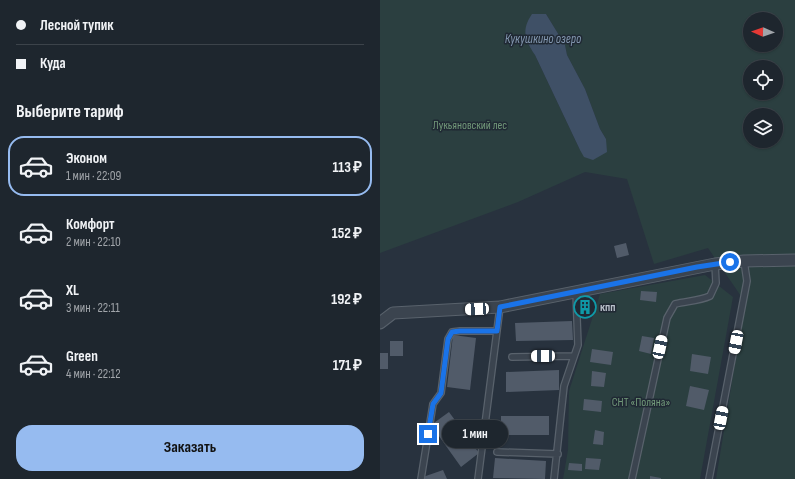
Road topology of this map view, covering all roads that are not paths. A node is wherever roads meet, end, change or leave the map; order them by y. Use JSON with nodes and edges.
{"nodes":[{"id":1,"x":795,"y":260,"type":"edge"},
{"id":2,"x":744,"y":261,"type":"junction"},
{"id":3,"x":715,"y":264,"type":"junction"},
{"id":4,"x":576,"y":292,"type":"junction"},
{"id":5,"x":496,"y":308,"type":"junction"},
{"id":6,"x":380,"y":323,"type":"edge"},
{"id":7,"x":497,"y":331,"type":"junction"},
{"id":8,"x":574,"y":356,"type":"junction"},
{"id":9,"x":512,"y":357,"type":"dead end"},
{"id":10,"x":497,"y":452,"type":"dead end"},
{"id":11,"x":558,"y":454,"type":"junction"},
{"id":12,"x":421,"y":479,"type":"edge"},
{"id":13,"x":478,"y":479,"type":"edge"},
{"id":14,"x":554,"y":479,"type":"edge"},
{"id":15,"x":632,"y":479,"type":"edge"},
{"id":16,"x":709,"y":479,"type":"edge"}],
"edges":[{"from":1,"to":2,"type":"street"},
{"from":2,"to":3,"type":"street"},
{"from":2,"to":16,"type":"lane"},
{"from":3,"to":4,"type":"street"},
{"from":3,"to":15,"type":"lane"},
{"from":4,"to":5,"type":"street"},
{"from":4,"to":8,"type":"lane"},
{"from":5,"to":6,"type":"street"},
{"from":5,"to":7,"type":"lane"},
{"from":7,"to":12,"type":"lane"},
{"from":7,"to":13,"type":"lane"},
{"from":8,"to":9,"type":"lane"},
{"from":8,"to":11,"type":"lane"},
{"from":10,"to":11,"type":"lane"},
{"from":11,"to":14,"type":"lane"}]}
